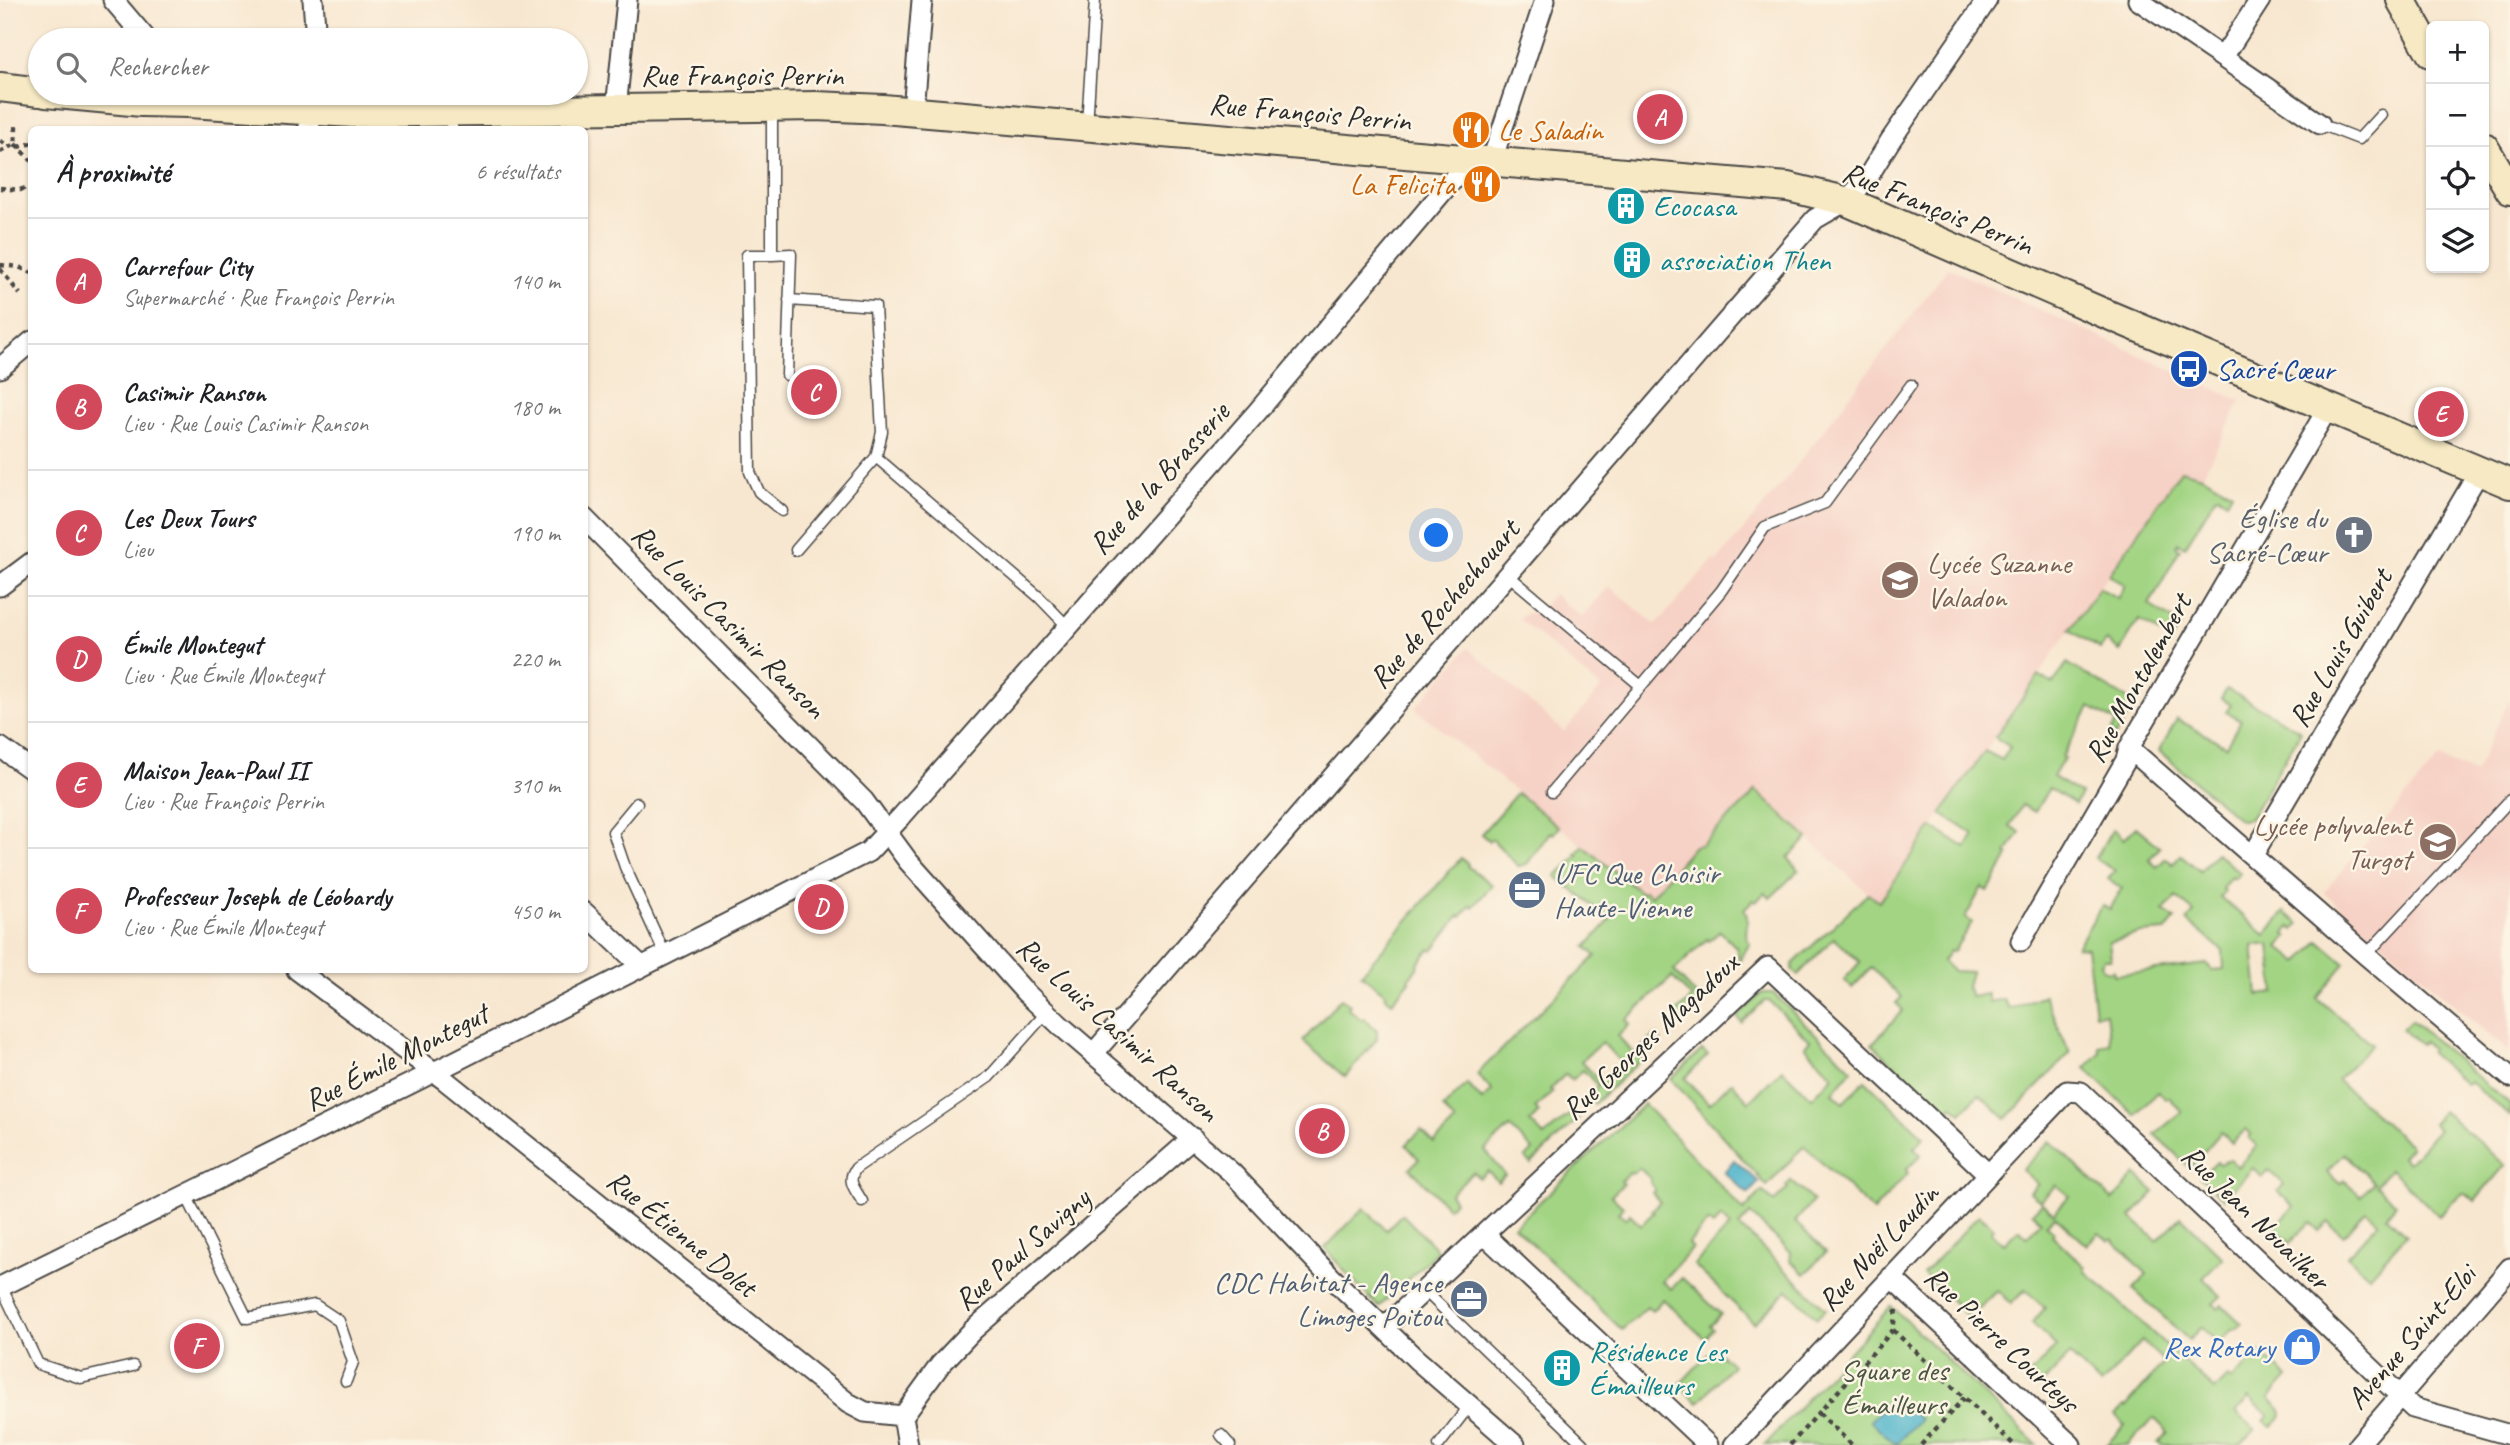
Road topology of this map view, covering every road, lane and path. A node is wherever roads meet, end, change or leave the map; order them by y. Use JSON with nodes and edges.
{"nodes":[{"id":1,"x":113,"y":0,"type":"edge"},
{"id":2,"x":313,"y":0,"type":"edge"},
{"id":3,"x":627,"y":0,"type":"edge"},
{"id":4,"x":922,"y":0,"type":"edge"},
{"id":5,"x":1095,"y":0,"type":"edge"},
{"id":6,"x":1545,"y":0,"type":"edge"},
{"id":7,"x":1987,"y":0,"type":"edge"},
{"id":8,"x":2138,"y":0,"type":"edge"},
{"id":9,"x":2260,"y":0,"type":"edge"},
{"id":10,"x":2401,"y":0,"type":"edge"},
{"id":11,"x":137,"y":28,"type":"edge"},
{"id":12,"x":315,"y":28,"type":"edge"},
{"id":13,"x":2426,"y":44,"type":"edge"},
{"id":14,"x":2223,"y":57,"type":"junction"},
{"id":15,"x":0,"y":87,"type":"edge"},
{"id":16,"x":28,"y":90,"type":"edge"},
{"id":17,"x":254,"y":105,"type":"edge"},
{"id":18,"x":772,"y":106,"type":"junction"},
{"id":19,"x":616,"y":109,"type":"junction"},
{"id":20,"x":313,"y":111,"type":"edge"},
{"id":21,"x":913,"y":111,"type":"junction"},
{"id":22,"x":2381,"y":115,"type":"dead end"},
{"id":23,"x":450,"y":121,"type":"edge"},
{"id":24,"x":2320,"y":124,"type":"joint"},
{"id":25,"x":16,"y":126,"type":"dead end"},
{"id":26,"x":1087,"y":126,"type":"junction"},
{"id":27,"x":0,"y":141,"type":"edge"},
{"id":28,"x":28,"y":144,"type":"edge"},
{"id":29,"x":14,"y":146,"type":"junction"},
{"id":30,"x":0,"y":152,"type":"edge"},
{"id":31,"x":2489,"y":155,"type":"edge"},
{"id":32,"x":28,"y":158,"type":"edge"},
{"id":33,"x":1481,"y":160,"type":"junction"},
{"id":34,"x":28,"y":187,"type":"edge"},
{"id":35,"x":0,"y":188,"type":"edge"},
{"id":36,"x":2510,"y":190,"type":"edge"},
{"id":37,"x":1846,"y":201,"type":"junction"},
{"id":38,"x":772,"y":255,"type":"junction"},
{"id":39,"x":0,"y":267,"type":"edge"},
{"id":40,"x":28,"y":271,"type":"edge"},
{"id":41,"x":20,"y":294,"type":"dead end"},
{"id":42,"x":789,"y":300,"type":"junction"},
{"id":43,"x":28,"y":344,"type":"edge"},
{"id":44,"x":0,"y":368,"type":"edge"},
{"id":45,"x":787,"y":375,"type":"dead end"},
{"id":46,"x":1911,"y":385,"type":"dead end"},
{"id":47,"x":2328,"y":408,"type":"junction"},
{"id":48,"x":876,"y":457,"type":"junction"},
{"id":49,"x":2479,"y":471,"type":"junction"},
{"id":50,"x":2510,"y":484,"type":"edge"},
{"id":51,"x":782,"y":512,"type":"dead end"},
{"id":52,"x":588,"y":521,"type":"edge"},
{"id":53,"x":796,"y":550,"type":"dead end"},
{"id":54,"x":28,"y":565,"type":"edge"},
{"id":55,"x":1508,"y":575,"type":"junction"},
{"id":56,"x":0,"y":586,"type":"edge"},
{"id":57,"x":1067,"y":626,"type":"junction"},
{"id":58,"x":1641,"y":686,"type":"junction"},
{"id":59,"x":0,"y":747,"type":"edge"},
{"id":60,"x":2129,"y":748,"type":"junction"},
{"id":61,"x":28,"y":767,"type":"edge"},
{"id":62,"x":1552,"y":792,"type":"dead end"},
{"id":63,"x":2510,"y":800,"type":"edge"},
{"id":64,"x":638,"y":803,"type":"dead end"},
{"id":65,"x":887,"y":832,"type":"junction"},
{"id":66,"x":2253,"y":855,"type":"junction"},
{"id":67,"x":588,"y":916,"type":"edge"},
{"id":68,"x":2021,"y":940,"type":"dead end"},
{"id":69,"x":665,"y":954,"type":"junction"},
{"id":70,"x":2366,"y":955,"type":"junction"},
{"id":71,"x":641,"y":966,"type":"junction"},
{"id":72,"x":301,"y":973,"type":"edge"},
{"id":73,"x":1047,"y":1012,"type":"junction"},
{"id":74,"x":1093,"y":1055,"type":"junction"},
{"id":75,"x":435,"y":1072,"type":"junction"},
{"id":76,"x":2510,"y":1077,"type":"edge"},
{"id":77,"x":2067,"y":1091,"type":"joint"},
{"id":78,"x":1193,"y":1138,"type":"junction"},
{"id":79,"x":1987,"y":1173,"type":"junction"},
{"id":80,"x":186,"y":1195,"type":"junction"},
{"id":81,"x":862,"y":1202,"type":"dead end"},
{"id":82,"x":1484,"y":1234,"type":"junction"},
{"id":83,"x":2510,"y":1268,"type":"edge"},
{"id":84,"x":1891,"y":1277,"type":"junction"},
{"id":85,"x":0,"y":1286,"type":"edge"},
{"id":86,"x":1424,"y":1290,"type":"junction"},
{"id":87,"x":1896,"y":1309,"type":"dead end"},
{"id":88,"x":1385,"y":1327,"type":"junction"},
{"id":89,"x":1893,"y":1330,"type":"junction"},
{"id":90,"x":133,"y":1366,"type":"dead end"},
{"id":91,"x":346,"y":1381,"type":"dead end"},
{"id":92,"x":2400,"y":1395,"type":"junction"},
{"id":93,"x":1964,"y":1398,"type":"junction"},
{"id":94,"x":1470,"y":1405,"type":"junction"},
{"id":95,"x":1819,"y":1413,"type":"junction"},
{"id":96,"x":903,"y":1416,"type":"junction"},
{"id":97,"x":1220,"y":1435,"type":"dead end"},
{"id":98,"x":2510,"y":1435,"type":"edge"},
{"id":99,"x":1583,"y":1444,"type":"edge"},
{"id":100,"x":908,"y":1445,"type":"edge"},
{"id":101,"x":1230,"y":1445,"type":"edge"},
{"id":102,"x":1439,"y":1445,"type":"edge"},
{"id":103,"x":1515,"y":1445,"type":"edge"},
{"id":104,"x":1708,"y":1445,"type":"edge"},
{"id":105,"x":1734,"y":1445,"type":"edge"},
{"id":106,"x":1790,"y":1445,"type":"edge"},
{"id":107,"x":1852,"y":1445,"type":"edge"},
{"id":108,"x":1921,"y":1445,"type":"edge"},
{"id":109,"x":2014,"y":1445,"type":"edge"},
{"id":110,"x":2071,"y":1445,"type":"edge"},
{"id":111,"x":2358,"y":1445,"type":"edge"}],
"edges":[{"from":1,"to":11,"type":"street"},
{"from":2,"to":12,"type":"street"},
{"from":3,"to":19,"type":"street"},
{"from":4,"to":21,"type":"street"},
{"from":5,"to":26,"type":"lane"},
{"from":6,"to":33,"type":"street"},
{"from":7,"to":37,"type":"street","name":"Rue de Rochechouart"},
{"from":8,"to":14,"type":"street"},
{"from":9,"to":14,"type":"street"},
{"from":10,"to":13,"type":"main road"},
{"from":14,"to":24,"type":"street"},
{"from":15,"to":16,"type":"main road"},
{"from":17,"to":20,"type":"main road","name":"Rue François Perrin"},
{"from":18,"to":19,"type":"main road","name":"Rue François Perrin"},
{"from":18,"to":21,"type":"main road","name":"Rue François Perrin"},
{"from":18,"to":38,"type":"lane"},
{"from":19,"to":23,"type":"main road","name":"Rue François Perrin"},
{"from":20,"to":23,"type":"main road","name":"Rue François Perrin"},
{"from":21,"to":26,"type":"main road","name":"Rue François Perrin"},
{"from":22,"to":24,"type":"lane"},
{"from":25,"to":29,"type":"path"},
{"from":26,"to":33,"type":"main road","name":"Rue François Perrin"},
{"from":27,"to":29,"type":"path"},
{"from":28,"to":29,"type":"path"},
{"from":29,"to":30,"type":"path"},
{"from":29,"to":32,"type":"path"},
{"from":31,"to":36,"type":"main road"},
{"from":33,"to":37,"type":"main road","name":"Rue François Perrin"},
{"from":33,"to":57,"type":"street","name":"Rue de la Brasserie"},
{"from":34,"to":35,"type":"path"},
{"from":37,"to":47,"type":"main road","name":"Rue François Perrin"},
{"from":37,"to":55,"type":"street","name":"Rue de Rochechouart"},
{"from":38,"to":42,"type":"lane"},
{"from":38,"to":51,"type":"lane"},
{"from":39,"to":40,"type":"path"},
{"from":39,"to":41,"type":"path"},
{"from":42,"to":45,"type":"lane"},
{"from":42,"to":48,"type":"lane"},
{"from":43,"to":44,"type":"street"},
{"from":46,"to":58,"type":"lane"},
{"from":47,"to":49,"type":"main road","name":"Rue François Perrin"},
{"from":47,"to":60,"type":"street","name":"Rue Montalembert"},
{"from":48,"to":53,"type":"lane"},
{"from":48,"to":57,"type":"lane"},
{"from":49,"to":50,"type":"main road","name":"Rue François Perrin"},
{"from":49,"to":66,"type":"street","name":"Rue Louis Guibert"},
{"from":52,"to":65,"type":"street","name":"Rue Louis Casimir Ranson"},
{"from":54,"to":56,"type":"street"},
{"from":55,"to":58,"type":"lane"},
{"from":55,"to":74,"type":"street","name":"Rue de Rochechouart"},
{"from":57,"to":65,"type":"street","name":"Rue de la Brasserie"},
{"from":58,"to":62,"type":"lane"},
{"from":59,"to":61,"type":"street"},
{"from":60,"to":66,"type":"street"},
{"from":60,"to":68,"type":"street","name":"Rue Montalembert"},
{"from":63,"to":70,"type":"lane"},
{"from":64,"to":69,"type":"lane"},
{"from":65,"to":69,"type":"street","name":"Rue Émile Montegut"},
{"from":65,"to":73,"type":"street","name":"Rue Louis Casimir Ranson"},
{"from":66,"to":70,"type":"street"},
{"from":67,"to":71,"type":"street"},
{"from":69,"to":71,"type":"street","name":"Rue Émile Montegut"},
{"from":70,"to":76,"type":"street"},
{"from":71,"to":75,"type":"street","name":"Rue Émile Montegut"},
{"from":72,"to":75,"type":"street","name":"Rue Étienne Dolet"},
{"from":73,"to":74,"type":"street","name":"Rue Louis Casimir Ranson"},
{"from":73,"to":81,"type":"lane"},
{"from":74,"to":78,"type":"street","name":"Rue Louis Casimir Ranson"},
{"from":75,"to":80,"type":"street","name":"Rue Émile Montegut"},
{"from":75,"to":96,"type":"street","name":"Rue Étienne Dolet"},
{"from":77,"to":79,"type":"street","name":"Rue Noël Laudin"},
{"from":77,"to":92,"type":"street","name":"Rue Jean Nouailher"},
{"from":78,"to":88,"type":"street","name":"Rue Louis Casimir Ranson"},
{"from":78,"to":96,"type":"street","name":"Rue Paul Savigny"},
{"from":79,"to":82,"type":"street","name":"Rue Georges Magadoux"},
{"from":79,"to":84,"type":"street","name":"Rue Noël Laudin"},
{"from":80,"to":85,"type":"street","name":"Rue Émile Montegut"},
{"from":80,"to":91,"type":"lane"},
{"from":82,"to":86,"type":"street","name":"Rue Georges Magadoux"},
{"from":82,"to":104,"type":"street"},
{"from":83,"to":92,"type":"street","name":"Avenue Saint-Eloi"},
{"from":84,"to":105,"type":"street","name":"Rue Noël Laudin"},
{"from":84,"to":110,"type":"street","name":"Rue Pierre Courteys"},
{"from":85,"to":90,"type":"lane"},
{"from":86,"to":88,"type":"street","name":"Rue Georges Magadoux"},
{"from":86,"to":99,"type":"lane"},
{"from":87,"to":89,"type":"path"},
{"from":88,"to":94,"type":"street","name":"Rue Louis Casimir Ranson"},
{"from":89,"to":93,"type":"path"},
{"from":89,"to":95,"type":"path"},
{"from":92,"to":98,"type":"street","name":"Rue Jean Nouailher"},
{"from":92,"to":111,"type":"street","name":"Avenue Saint-Eloi"},
{"from":93,"to":108,"type":"path"},
{"from":93,"to":109,"type":"path"},
{"from":94,"to":102,"type":"lane"},
{"from":94,"to":103,"type":"street","name":"Rue Louis Casimir Ranson"},
{"from":95,"to":106,"type":"path"},
{"from":95,"to":107,"type":"path"},
{"from":96,"to":100,"type":"street"},
{"from":97,"to":101,"type":"lane"}]}
